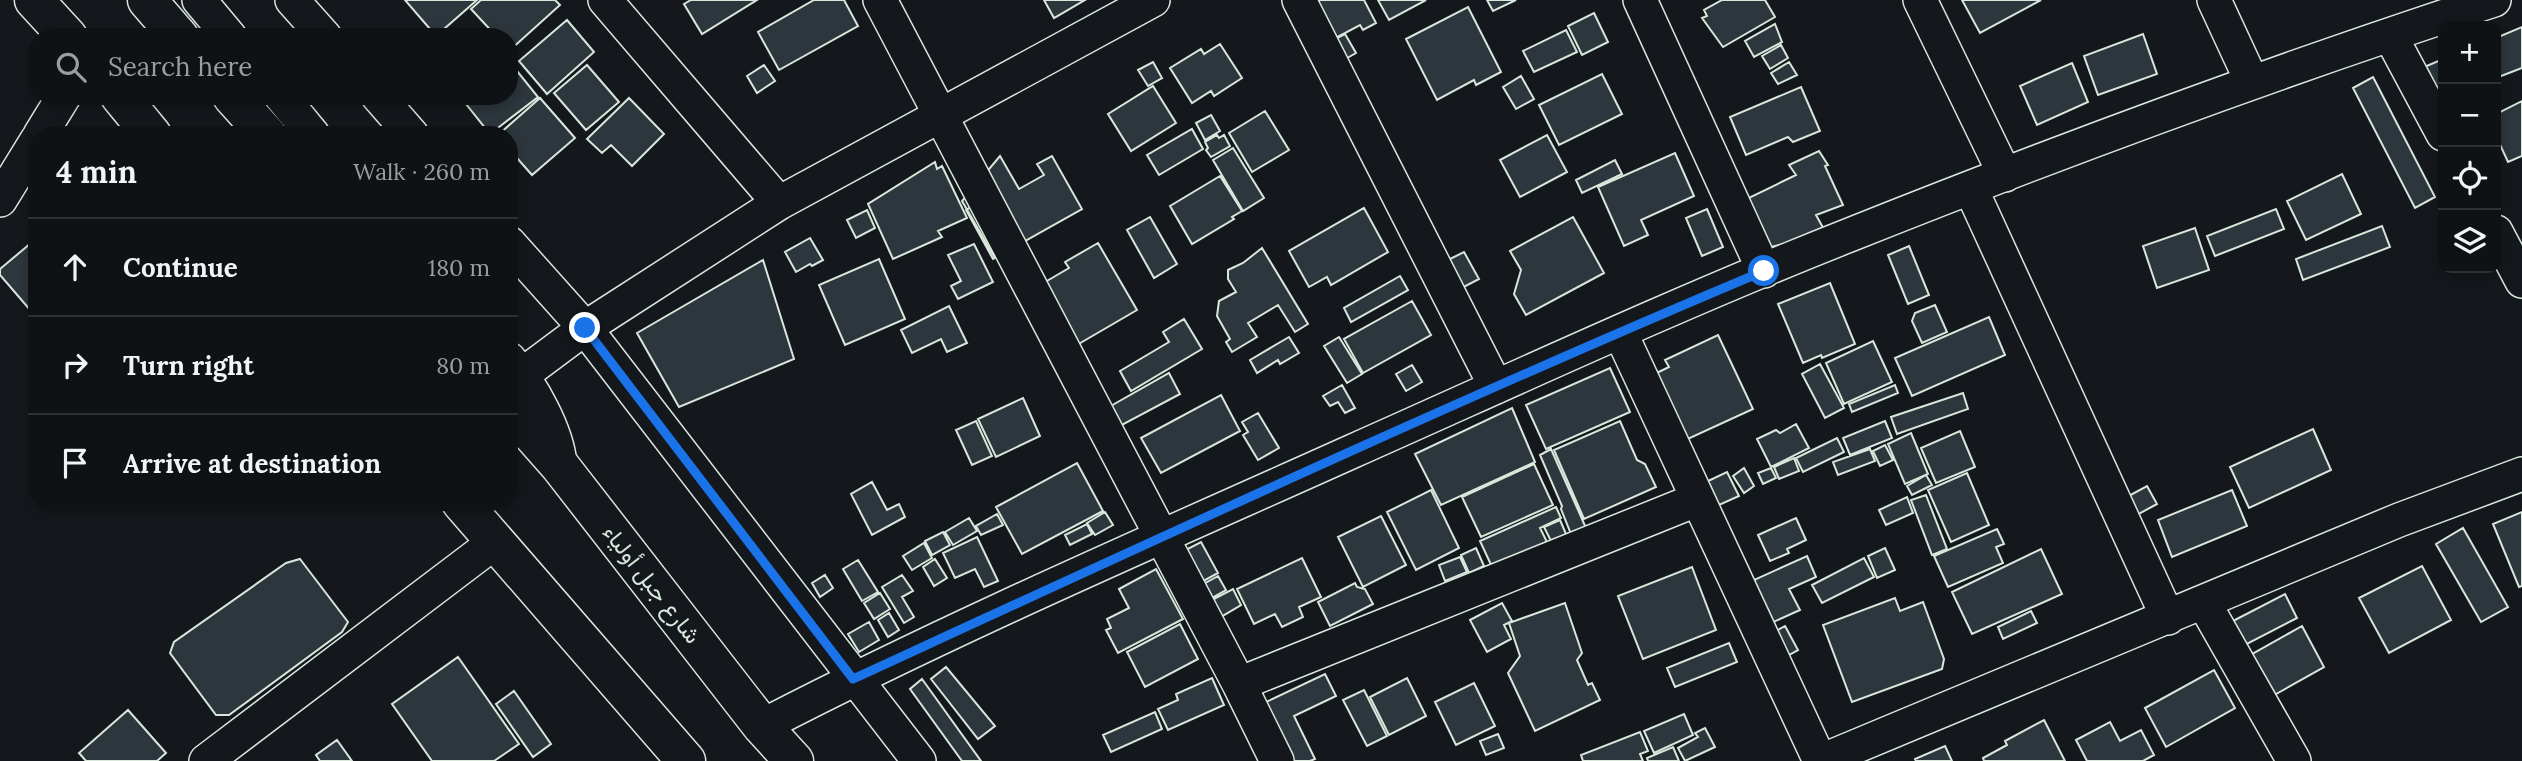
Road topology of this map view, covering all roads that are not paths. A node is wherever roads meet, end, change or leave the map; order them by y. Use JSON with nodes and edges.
{"nodes":[{"id":1,"x":34,"y":0,"type":"edge"},
{"id":2,"x":147,"y":0,"type":"edge"},
{"id":3,"x":199,"y":0,"type":"edge"},
{"id":4,"x":292,"y":0,"type":"edge"},
{"id":5,"x":880,"y":0,"type":"edge"},
{"id":6,"x":1153,"y":0,"type":"edge"},
{"id":7,"x":1299,"y":0,"type":"edge"},
{"id":8,"x":1640,"y":0,"type":"edge"},
{"id":9,"x":1920,"y":0,"type":"edge"},
{"id":10,"x":2214,"y":0,"type":"edge"},
{"id":11,"x":2485,"y":1,"type":"edge"},
{"id":12,"x":622,"y":5,"type":"edge"},
{"id":13,"x":60,"y":28,"type":"edge"},
{"id":14,"x":171,"y":28,"type":"edge"},
{"id":15,"x":222,"y":28,"type":"edge"},
{"id":16,"x":317,"y":28,"type":"edge"},
{"id":17,"x":2390,"y":35,"type":"junction"},
{"id":18,"x":2252,"y":82,"type":"junction"},
{"id":19,"x":58,"y":105,"type":"edge"},
{"id":20,"x":127,"y":105,"type":"edge"},
{"id":21,"x":240,"y":105,"type":"edge"},
{"id":22,"x":288,"y":105,"type":"edge"},
{"id":23,"x":386,"y":105,"type":"edge"},
{"id":24,"x":942,"y":115,"type":"junction"},
{"id":25,"x":2438,"y":125,"type":"edge"},
{"id":26,"x":46,"y":126,"type":"edge"},
{"id":27,"x":145,"y":126,"type":"edge"},
{"id":28,"x":259,"y":126,"type":"edge"},
{"id":29,"x":306,"y":126,"type":"edge"},
{"id":30,"x":404,"y":126,"type":"edge"},
{"id":31,"x":28,"y":156,"type":"edge"},
{"id":32,"x":2005,"y":176,"type":"junction"},
{"id":33,"x":1971,"y":189,"type":"junction"},
{"id":34,"x":0,"y":201,"type":"edge"},
{"id":35,"x":779,"y":203,"type":"junction"},
{"id":36,"x":2501,"y":241,"type":"edge"},
{"id":37,"x":518,"y":253,"type":"edge"},
{"id":38,"x":1764,"y":271,"type":"junction"},
{"id":39,"x":2522,"y":281,"type":"edge"},
{"id":40,"x":585,"y":328,"type":"junction"},
{"id":41,"x":1620,"y":332,"type":"junction"},
{"id":42,"x":518,"y":378,"type":"edge"},
{"id":43,"x":1496,"y":387,"type":"junction"},
{"id":44,"x":518,"y":388,"type":"edge"},
{"id":45,"x":2522,"y":474,"type":"edge"},
{"id":46,"x":1696,"y":500,"type":"junction"},
{"id":47,"x":469,"y":511,"type":"edge"},
{"id":48,"x":1160,"y":538,"type":"junction"},
{"id":49,"x":495,"y":542,"type":"junction"},
{"id":50,"x":2204,"y":603,"type":"junction"},
{"id":51,"x":2168,"y":618,"type":"junction"},
{"id":52,"x":853,"y":679,"type":"junction"},
{"id":53,"x":1239,"y":684,"type":"junction"},
{"id":54,"x":762,"y":726,"type":"junction"},
{"id":55,"x":206,"y":761,"type":"edge"},
{"id":56,"x":686,"y":761,"type":"edge"},
{"id":57,"x":794,"y":761,"type":"edge"},
{"id":58,"x":919,"y":761,"type":"edge"},
{"id":59,"x":1277,"y":761,"type":"edge"},
{"id":60,"x":1821,"y":761,"type":"edge"},
{"id":61,"x":2294,"y":761,"type":"edge"}],
"edges":[{"from":1,"to":13,"type":"main road"},
{"from":2,"to":14,"type":"main road"},
{"from":3,"to":15,"type":"street"},
{"from":4,"to":16,"type":"street"},
{"from":5,"to":24,"type":"street"},
{"from":6,"to":24,"type":"street"},
{"from":7,"to":43,"type":"street"},
{"from":8,"to":38,"type":"street"},
{"from":9,"to":32,"type":"street"},
{"from":10,"to":18,"type":"street"},
{"from":11,"to":17,"type":"street"},
{"from":12,"to":35,"type":"street"},
{"from":17,"to":18,"type":"street"},
{"from":17,"to":25,"type":"street"},
{"from":18,"to":32,"type":"street"},
{"from":19,"to":26,"type":"street"},
{"from":20,"to":27,"type":"main road"},
{"from":21,"to":28,"type":"main road"},
{"from":22,"to":29,"type":"street"},
{"from":23,"to":30,"type":"street"},
{"from":24,"to":35,"type":"street"},
{"from":24,"to":48,"type":"street"},
{"from":31,"to":34,"type":"street"},
{"from":32,"to":33,"type":"street"},
{"from":33,"to":38,"type":"street"},
{"from":33,"to":51,"type":"street"},
{"from":35,"to":40,"type":"street"},
{"from":36,"to":39,"type":"street"},
{"from":37,"to":40,"type":"street"},
{"from":38,"to":41,"type":"street"},
{"from":40,"to":42,"type":"street"},
{"from":40,"to":52,"type":"street"},
{"from":41,"to":43,"type":"street"},
{"from":41,"to":46,"type":"street"},
{"from":43,"to":48,"type":"street"},
{"from":44,"to":54,"type":"main road","name":"شارع جبل أولياء"},
{"from":45,"to":50,"type":"street"},
{"from":46,"to":53,"type":"street"},
{"from":46,"to":60,"type":"street"},
{"from":47,"to":49,"type":"main road"},
{"from":48,"to":52,"type":"street"},
{"from":48,"to":53,"type":"street"},
{"from":49,"to":55,"type":"street"},
{"from":49,"to":56,"type":"main road"},
{"from":50,"to":51,"type":"street"},
{"from":50,"to":61,"type":"street"},
{"from":51,"to":60,"type":"street"},
{"from":52,"to":54,"type":"street"},
{"from":52,"to":58,"type":"street"},
{"from":53,"to":59,"type":"street"},
{"from":54,"to":57,"type":"main road","name":"شارع جبل أولياء"}]}
